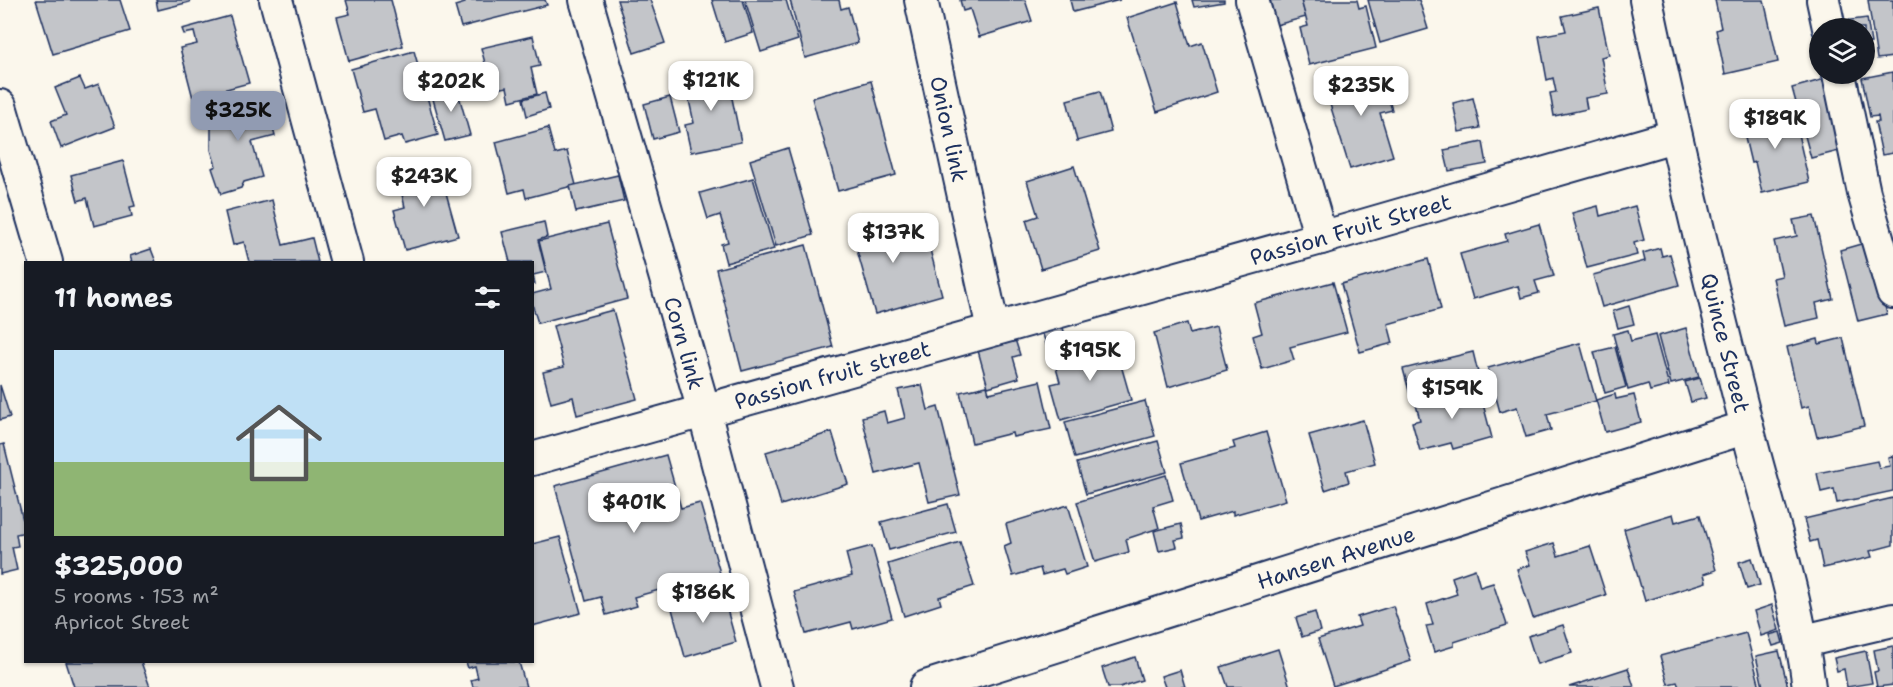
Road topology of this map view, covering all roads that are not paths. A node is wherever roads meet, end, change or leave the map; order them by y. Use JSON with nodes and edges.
{"nodes":[{"id":1,"x":276,"y":0,"type":"edge"},
{"id":2,"x":586,"y":0,"type":"edge"},
{"id":3,"x":921,"y":0,"type":"edge"},
{"id":4,"x":1252,"y":0,"type":"edge"},
{"id":5,"x":1646,"y":0,"type":"edge"},
{"id":6,"x":1823,"y":0,"type":"edge"},
{"id":7,"x":1827,"y":18,"type":"edge"},
{"id":8,"x":1841,"y":84,"type":"edge"},
{"id":9,"x":0,"y":106,"type":"edge"},
{"id":10,"x":1674,"y":136,"type":"junction"},
{"id":11,"x":1321,"y":238,"type":"junction"},
{"id":12,"x":46,"y":261,"type":"edge"},
{"id":13,"x":347,"y":261,"type":"edge"},
{"id":14,"x":1893,"y":292,"type":"edge"},
{"id":15,"x":1028,"y":320,"type":"joint"},
{"id":16,"x":993,"y":329,"type":"junction"},
{"id":17,"x":704,"y":411,"type":"junction"},
{"id":18,"x":1747,"y":427,"type":"junction"},
{"id":19,"x":534,"y":458,"type":"edge"},
{"id":20,"x":1893,"y":620,"type":"edge"},
{"id":21,"x":1804,"y":641,"type":"junction"},
{"id":22,"x":777,"y":687,"type":"edge"},
{"id":23,"x":927,"y":687,"type":"edge"},
{"id":24,"x":1809,"y":687,"type":"edge"}],
"edges":[{"from":1,"to":13,"type":"street"},
{"from":2,"to":17,"type":"street","name":"Corn link"},
{"from":3,"to":16,"type":"street","name":"Onion link"},
{"from":4,"to":11,"type":"street"},
{"from":5,"to":10,"type":"street","name":"Quince Street"},
{"from":6,"to":7,"type":"street"},
{"from":8,"to":14,"type":"street"},
{"from":9,"to":12,"type":"street"},
{"from":10,"to":11,"type":"street","name":"Passion Fruit Street"},
{"from":10,"to":18,"type":"street","name":"Quince Street"},
{"from":11,"to":15,"type":"street","name":"Passion Fruit Street"},
{"from":15,"to":16,"type":"street","name":"Passion fruit street"},
{"from":16,"to":17,"type":"street","name":"Passion fruit street"},
{"from":17,"to":19,"type":"street","name":"Passion fruit street"},
{"from":17,"to":22,"type":"street","name":"Corn link"},
{"from":18,"to":21,"type":"street","name":"Quince Street"},
{"from":18,"to":23,"type":"street","name":"Hansen Avenue"},
{"from":20,"to":21,"type":"street"},
{"from":21,"to":24,"type":"street","name":"Quince Street"}]}
